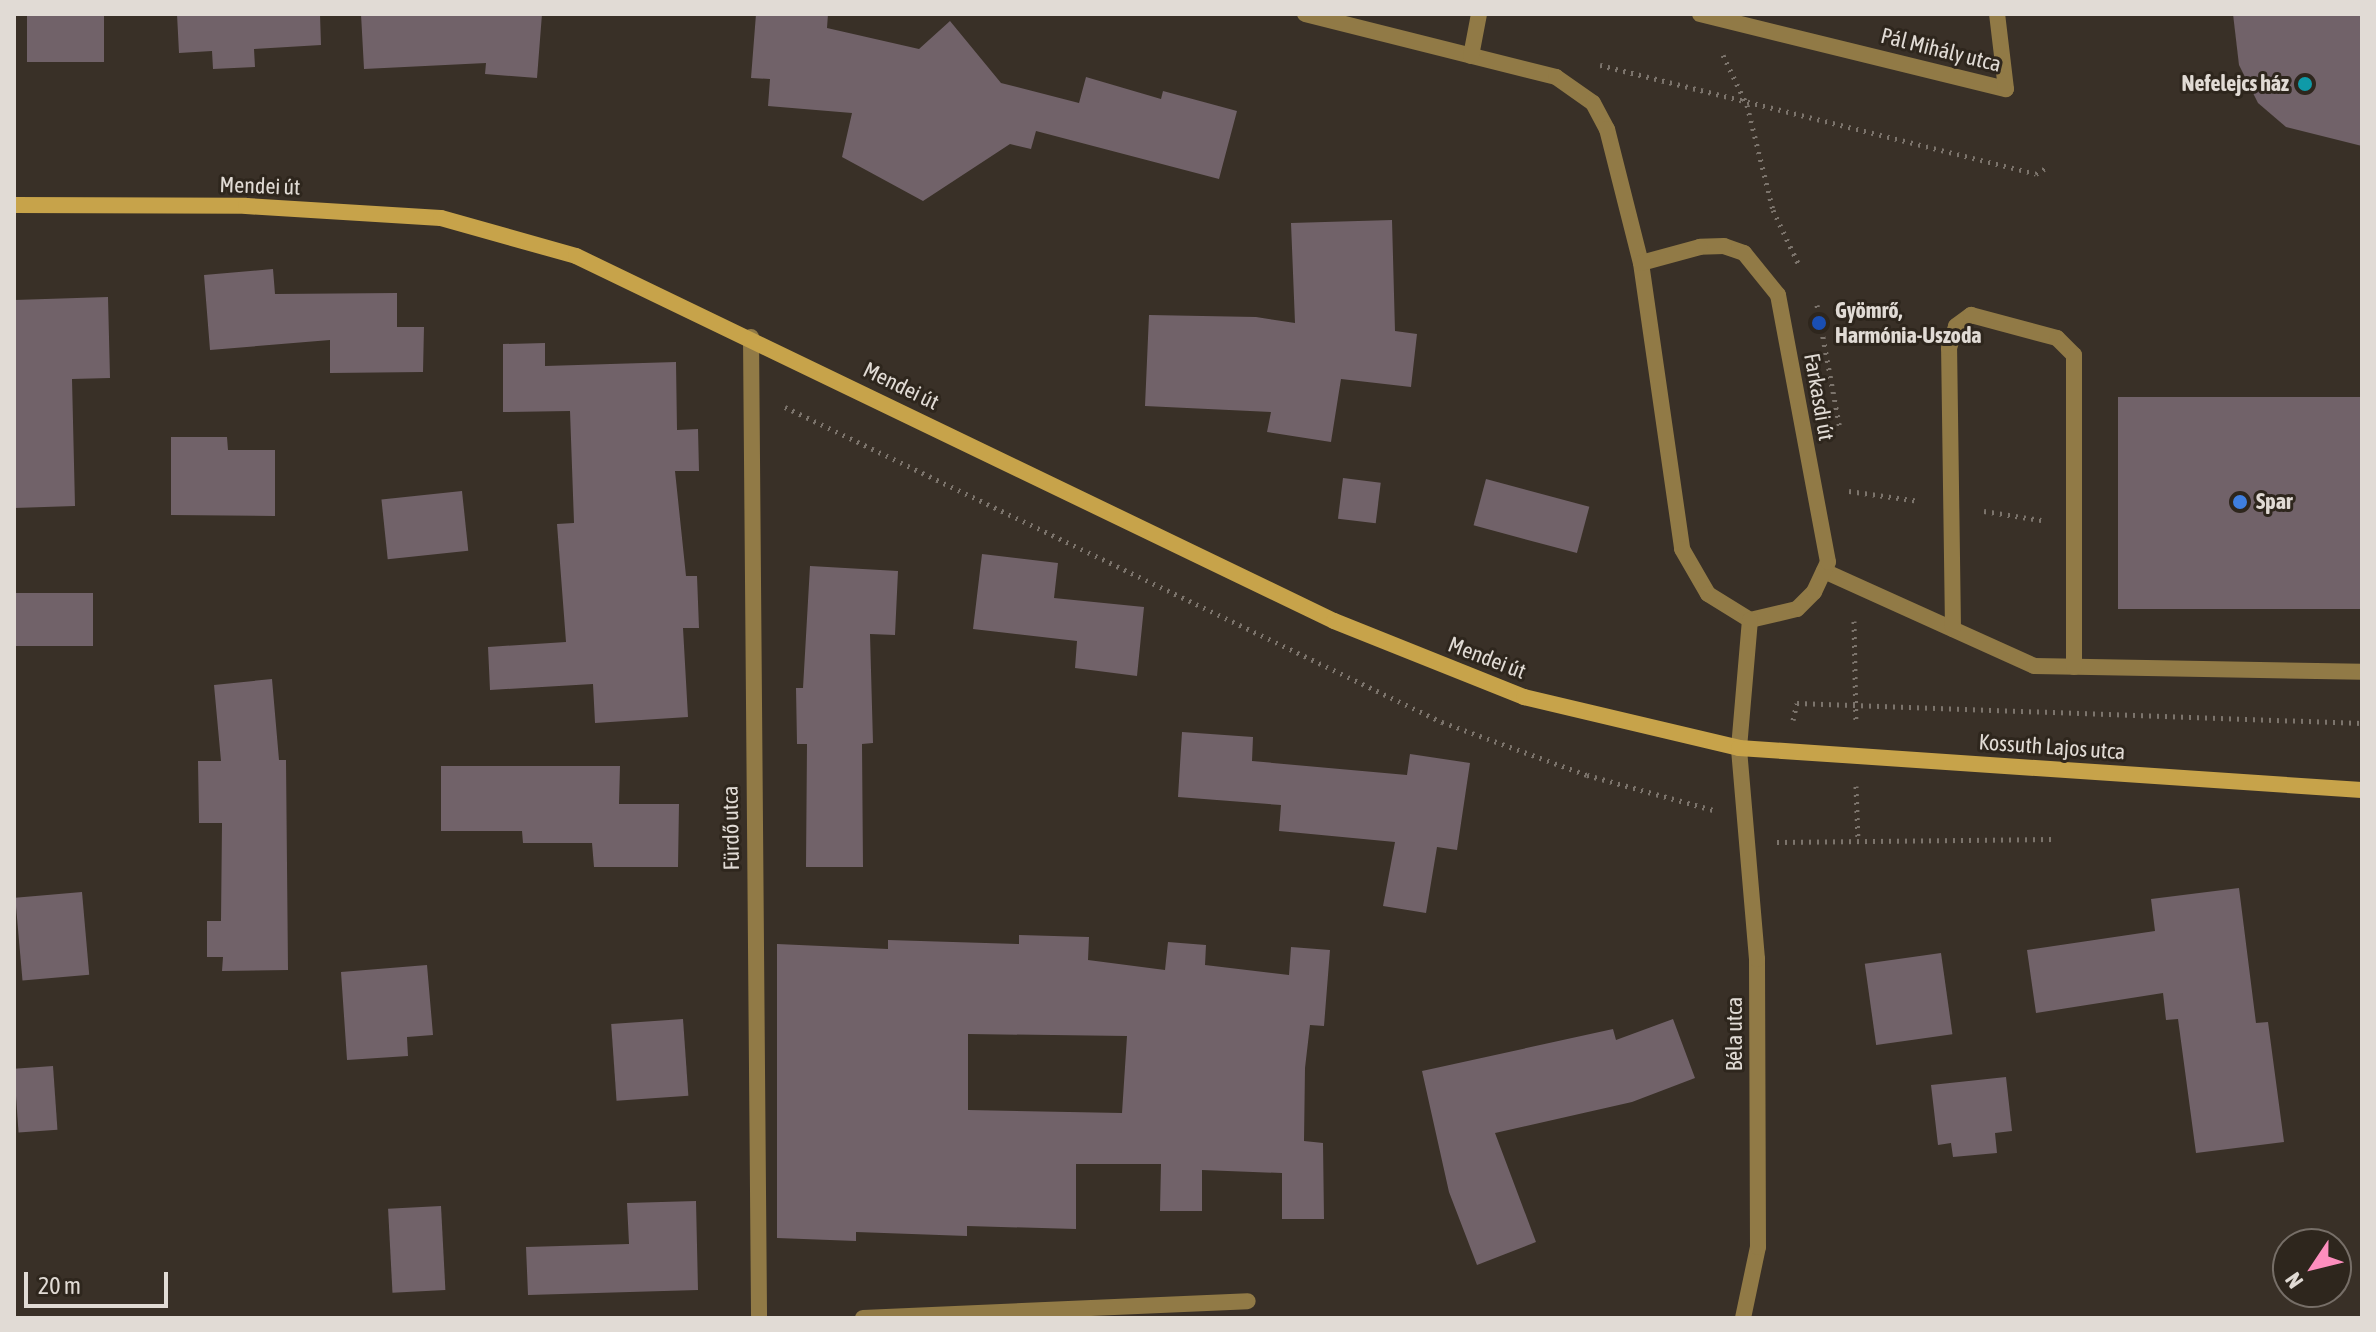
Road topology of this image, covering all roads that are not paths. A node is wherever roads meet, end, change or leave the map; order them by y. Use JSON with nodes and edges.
{"nodes":[{"id":1,"x":1305,"y":14,"type":"edge"},
{"id":2,"x":1479,"y":14,"type":"edge"},
{"id":3,"x":1702,"y":14,"type":"edge"},
{"id":4,"x":1997,"y":14,"type":"edge"},
{"id":5,"x":1471,"y":56,"type":"junction"},
{"id":6,"x":14,"y":205,"type":"edge"},
{"id":7,"x":1641,"y":263,"type":"junction"},
{"id":8,"x":751,"y":337,"type":"junction"},
{"id":9,"x":1824,"y":571,"type":"junction"},
{"id":10,"x":1750,"y":620,"type":"junction"},
{"id":11,"x":1953,"y":629,"type":"junction"},
{"id":12,"x":2074,"y":667,"type":"junction"},
{"id":13,"x":2362,"y":672,"type":"edge"},
{"id":14,"x":1739,"y":748,"type":"junction"},
{"id":15,"x":2362,"y":790,"type":"edge"},
{"id":16,"x":1248,"y":1301,"type":"dead end"},
{"id":17,"x":759,"y":1318,"type":"edge"},
{"id":18,"x":863,"y":1318,"type":"edge"},
{"id":19,"x":1743,"y":1318,"type":"edge"}],
"edges":[{"from":1,"to":5,"type":"street"},
{"from":2,"to":5,"type":"street"},
{"from":3,"to":4,"type":"street","name":"Pál Mihály utca"},
{"from":5,"to":7,"type":"street"},
{"from":6,"to":8,"type":"main road","name":"Mendei út"},
{"from":7,"to":9,"type":"street","name":"Farkasdi út"},
{"from":7,"to":10,"type":"street"},
{"from":8,"to":14,"type":"main road","name":"Mendei út"},
{"from":8,"to":17,"type":"street","name":"Fürdő utca"},
{"from":9,"to":10,"type":"street"},
{"from":9,"to":11,"type":"street"},
{"from":10,"to":14,"type":"street"},
{"from":11,"to":12,"type":"street"},
{"from":11,"to":12,"type":"street"},
{"from":12,"to":13,"type":"street"},
{"from":14,"to":15,"type":"main road","name":"Kossuth Lajos utca"},
{"from":14,"to":19,"type":"street","name":"Béla utca"},
{"from":16,"to":18,"type":"street"}]}
